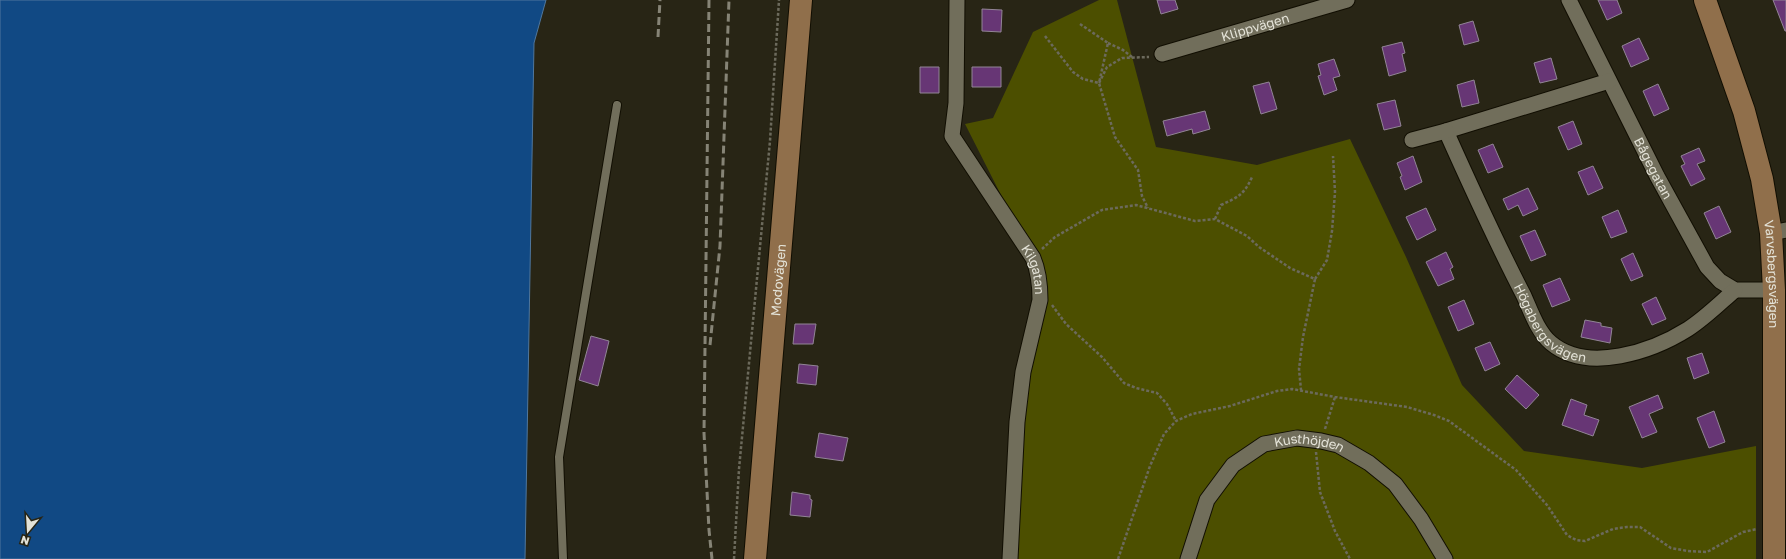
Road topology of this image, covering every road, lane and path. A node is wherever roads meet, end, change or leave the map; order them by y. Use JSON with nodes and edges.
{"nodes":[{"id":1,"x":778,"y":0,"type":"edge"},
{"id":2,"x":801,"y":0,"type":"edge"},
{"id":3,"x":957,"y":0,"type":"edge"},
{"id":4,"x":1347,"y":0,"type":"edge"},
{"id":5,"x":1569,"y":0,"type":"edge"},
{"id":6,"x":1705,"y":0,"type":"edge"},
{"id":7,"x":1080,"y":24,"type":"dead end"},
{"id":8,"x":1045,"y":36,"type":"dead end"},
{"id":9,"x":1108,"y":43,"type":"junction"},
{"id":10,"x":1162,"y":54,"type":"joint"},
{"id":11,"x":1133,"y":58,"type":"junction"},
{"id":12,"x":1609,"y":81,"type":"junction"},
{"id":13,"x":1099,"y":83,"type":"junction"},
{"id":14,"x":617,"y":105,"type":"dead end"},
{"id":15,"x":1446,"y":131,"type":"junction"},
{"id":16,"x":1412,"y":140,"type":"dead end"},
{"id":17,"x":1333,"y":156,"type":"dead end"},
{"id":18,"x":1252,"y":177,"type":"dead end"},
{"id":19,"x":1148,"y":208,"type":"junction"},
{"id":20,"x":1215,"y":219,"type":"junction"},
{"id":21,"x":1779,"y":232,"type":"edge"},
{"id":22,"x":1033,"y":258,"type":"junction"},
{"id":23,"x":1315,"y":279,"type":"junction"},
{"id":24,"x":1040,"y":289,"type":"junction"},
{"id":25,"x":1735,"y":290,"type":"junction"},
{"id":26,"x":1774,"y":290,"type":"junction"},
{"id":27,"x":1301,"y":390,"type":"junction"},
{"id":28,"x":1336,"y":397,"type":"junction"},
{"id":29,"x":1176,"y":421,"type":"junction"},
{"id":30,"x":1321,"y":441,"type":"junction"},
{"id":31,"x":1774,"y":527,"type":"junction"},
{"id":32,"x":563,"y":559,"type":"edge"},
{"id":33,"x":734,"y":559,"type":"edge"},
{"id":34,"x":755,"y":559,"type":"edge"},
{"id":35,"x":1010,"y":559,"type":"edge"},
{"id":36,"x":1118,"y":559,"type":"edge"},
{"id":37,"x":1188,"y":559,"type":"edge"},
{"id":38,"x":1350,"y":559,"type":"edge"},
{"id":39,"x":1445,"y":559,"type":"edge"},
{"id":40,"x":1774,"y":559,"type":"edge"}],
"edges":[{"from":1,"to":33,"type":"path"},
{"from":2,"to":34,"type":"street","name":"Modovägen"},
{"from":3,"to":22,"type":"street","name":"Kilgatan"},
{"from":4,"to":10,"type":"street","name":"Klippvägen"},
{"from":5,"to":12,"type":"street","name":"Bågegatan"},
{"from":6,"to":21,"type":"street","name":"Varvsbergsvägen"},
{"from":7,"to":9,"type":"path"},
{"from":8,"to":13,"type":"path"},
{"from":9,"to":11,"type":"path"},
{"from":9,"to":13,"type":"path"},
{"from":10,"to":11,"type":"path"},
{"from":11,"to":13,"type":"path"},
{"from":12,"to":15,"type":"street"},
{"from":12,"to":25,"type":"street","name":"Bågegatan"},
{"from":13,"to":19,"type":"path"},
{"from":14,"to":32,"type":"lane"},
{"from":15,"to":16,"type":"street"},
{"from":15,"to":25,"type":"street","name":"Högabergsvägen"},
{"from":17,"to":23,"type":"path"},
{"from":18,"to":20,"type":"path"},
{"from":19,"to":20,"type":"path"},
{"from":19,"to":22,"type":"path"},
{"from":20,"to":23,"type":"path"},
{"from":21,"to":26,"type":"street","name":"Varvsbergsvägen"},
{"from":22,"to":24,"type":"street","name":"Kilgatan"},
{"from":23,"to":27,"type":"path"},
{"from":24,"to":29,"type":"path"},
{"from":24,"to":35,"type":"street","name":"Kilgatan"},
{"from":25,"to":26,"type":"street"},
{"from":26,"to":31,"type":"street","name":"Varvsbergsvägen"},
{"from":27,"to":28,"type":"path"},
{"from":27,"to":29,"type":"path"},
{"from":28,"to":30,"type":"path"},
{"from":28,"to":31,"type":"path"},
{"from":29,"to":36,"type":"path"},
{"from":30,"to":37,"type":"street","name":"Kusthöjden"},
{"from":30,"to":38,"type":"path"},
{"from":30,"to":39,"type":"street","name":"Kusthöjden"},
{"from":31,"to":40,"type":"street","name":"Varvsbergsvägen"}]}
